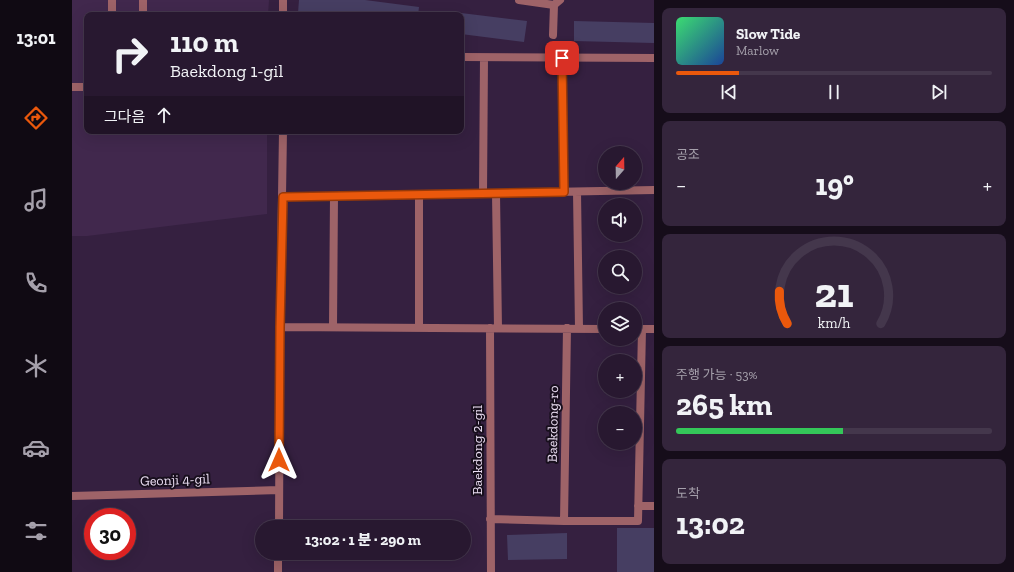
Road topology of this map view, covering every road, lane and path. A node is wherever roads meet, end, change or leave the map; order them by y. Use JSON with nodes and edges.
{"nodes":[{"id":1,"x":112,"y":0,"type":"edge"},
{"id":2,"x":143,"y":0,"type":"edge"},
{"id":3,"x":283,"y":0,"type":"edge"},
{"id":4,"x":519,"y":0,"type":"edge"},
{"id":5,"x":557,"y":2,"type":"edge"},
{"id":6,"x":112,"y":12,"type":"edge"},
{"id":7,"x":143,"y":12,"type":"edge"},
{"id":8,"x":283,"y":12,"type":"edge"},
{"id":9,"x":553,"y":35,"type":"dead end"},
{"id":10,"x":464,"y":58,"type":"edge"},
{"id":11,"x":484,"y":58,"type":"junction"},
{"id":12,"x":562,"y":58,"type":"junction"},
{"id":13,"x":654,"y":58,"type":"edge"},
{"id":14,"x":72,"y":87,"type":"edge"},
{"id":15,"x":84,"y":87,"type":"edge"},
{"id":16,"x":283,"y":134,"type":"edge"},
{"id":17,"x":654,"y":190,"type":"edge"},
{"id":18,"x":564,"y":192,"type":"junction"},
{"id":19,"x":577,"y":192,"type":"junction"},
{"id":20,"x":483,"y":194,"type":"junction"},
{"id":21,"x":496,"y":194,"type":"junction"},
{"id":22,"x":419,"y":195,"type":"junction"},
{"id":23,"x":334,"y":196,"type":"junction"},
{"id":24,"x":283,"y":197,"type":"junction"},
{"id":25,"x":280,"y":327,"type":"junction"},
{"id":26,"x":333,"y":327,"type":"junction"},
{"id":27,"x":419,"y":328,"type":"junction"},
{"id":28,"x":494,"y":328,"type":"junction"},
{"id":29,"x":567,"y":328,"type":"junction"},
{"id":30,"x":579,"y":328,"type":"junction"},
{"id":31,"x":598,"y":328,"type":"edge"},
{"id":32,"x":642,"y":329,"type":"edge"},
{"id":33,"x":654,"y":329,"type":"edge"},
{"id":34,"x":638,"y":346,"type":"edge"},
{"id":35,"x":279,"y":490,"type":"junction"},
{"id":36,"x":72,"y":496,"type":"edge"},
{"id":37,"x":638,"y":506,"type":"junction"},
{"id":38,"x":654,"y":506,"type":"edge"},
{"id":39,"x":490,"y":519,"type":"junction"},
{"id":40,"x":279,"y":520,"type":"edge"},
{"id":41,"x":564,"y":521,"type":"junction"},
{"id":42,"x":278,"y":560,"type":"edge"},
{"id":43,"x":278,"y":572,"type":"edge"},
{"id":44,"x":490,"y":572,"type":"edge"}],
"edges":[{"from":1,"to":6,"type":"street"},
{"from":2,"to":7,"type":"street"},
{"from":3,"to":8,"type":"street"},
{"from":4,"to":5,"type":"street"},
{"from":5,"to":9,"type":"street"},
{"from":10,"to":11,"type":"street"},
{"from":11,"to":12,"type":"street"},
{"from":11,"to":20,"type":"street"},
{"from":12,"to":13,"type":"street"},
{"from":12,"to":18,"type":"street"},
{"from":14,"to":15,"type":"street"},
{"from":16,"to":24,"type":"street"},
{"from":17,"to":19,"type":"street"},
{"from":18,"to":19,"type":"street"},
{"from":18,"to":21,"type":"street"},
{"from":19,"to":30,"type":"street"},
{"from":20,"to":21,"type":"street"},
{"from":20,"to":22,"type":"street"},
{"from":21,"to":28,"type":"street"},
{"from":22,"to":23,"type":"street"},
{"from":22,"to":27,"type":"street"},
{"from":23,"to":24,"type":"street"},
{"from":23,"to":26,"type":"street"},
{"from":24,"to":25,"type":"street"},
{"from":25,"to":26,"type":"street"},
{"from":25,"to":35,"type":"street"},
{"from":26,"to":27,"type":"street"},
{"from":27,"to":28,"type":"street"},
{"from":28,"to":29,"type":"street"},
{"from":28,"to":39,"type":"street","name":"Baekdong 2-gil"},
{"from":29,"to":30,"type":"street"},
{"from":29,"to":41,"type":"street","name":"Baekdong-ro"},
{"from":30,"to":31,"type":"street"},
{"from":32,"to":33,"type":"street"},
{"from":34,"to":37,"type":"street"},
{"from":35,"to":36,"type":"street","name":"Geonji 4-gil"},
{"from":35,"to":40,"type":"street"},
{"from":37,"to":38,"type":"street"},
{"from":37,"to":41,"type":"street"},
{"from":39,"to":41,"type":"street"},
{"from":39,"to":44,"type":"street","name":"Baekdong 2-gil"},
{"from":42,"to":43,"type":"street"}]}
